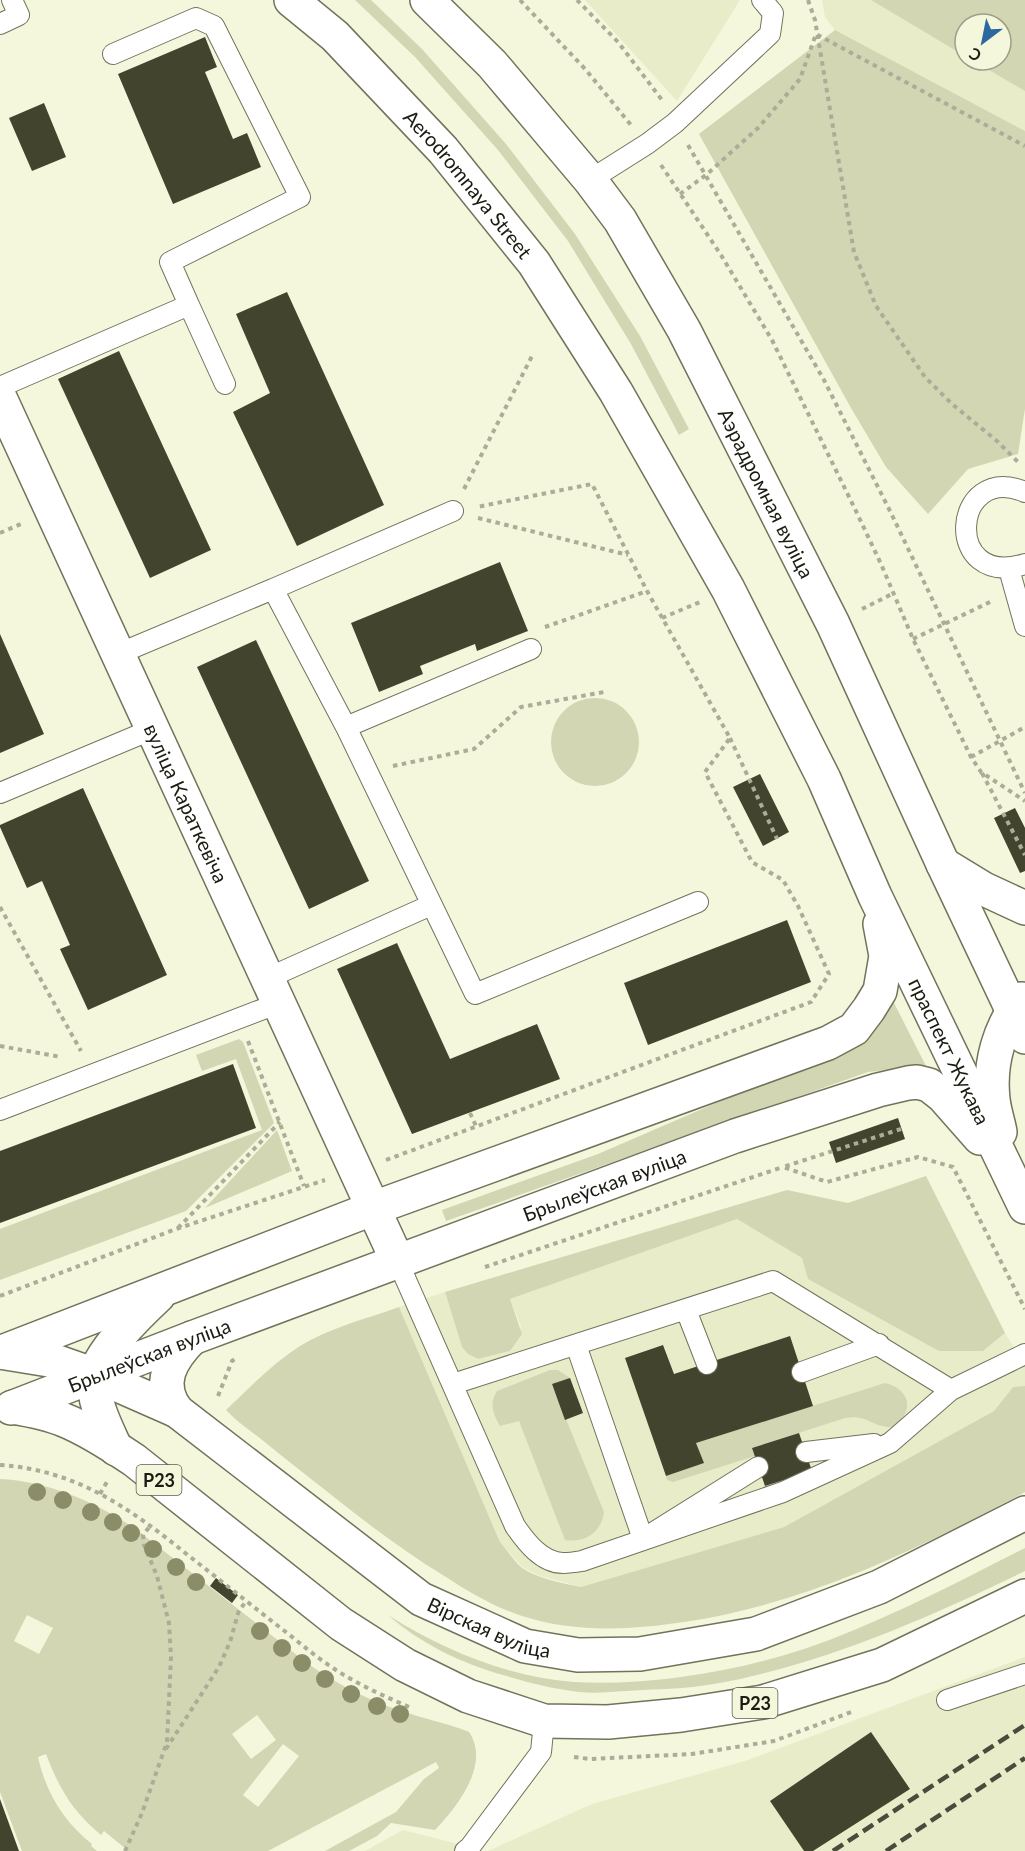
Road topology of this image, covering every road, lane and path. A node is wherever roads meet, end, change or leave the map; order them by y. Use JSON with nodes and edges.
{"nodes":[{"id":1,"x":12,"y":0,"type":"edge"},
{"id":2,"x":291,"y":0,"type":"edge"},
{"id":3,"x":427,"y":0,"type":"edge"},
{"id":4,"x":520,"y":0,"type":"edge"},
{"id":5,"x":578,"y":0,"type":"edge"},
{"id":6,"x":762,"y":0,"type":"edge"},
{"id":7,"x":808,"y":0,"type":"edge"},
{"id":8,"x":0,"y":24,"type":"edge"},
{"id":9,"x":816,"y":33,"type":"junction"},
{"id":10,"x":113,"y":54,"type":"dead end"},
{"id":11,"x":675,"y":123,"type":"junction"},
{"id":12,"x":647,"y":144,"type":"junction"},
{"id":13,"x":1025,"y":146,"type":"edge"},
{"id":14,"x":706,"y":175,"type":"junction"},
{"id":15,"x":590,"y":180,"type":"junction"},
{"id":16,"x":680,"y":194,"type":"junction"},
{"id":17,"x":189,"y":305,"type":"junction"},
{"id":18,"x":532,"y":356,"type":"dead end"},
{"id":19,"x":225,"y":384,"type":"dead end"},
{"id":20,"x":0,"y":387,"type":"edge"},
{"id":21,"x":0,"y":398,"type":"edge"},
{"id":22,"x":1025,"y":469,"type":"edge"},
{"id":23,"x":1025,"y":492,"type":"edge"},
{"id":24,"x":453,"y":511,"type":"junction"},
{"id":25,"x":628,"y":555,"type":"junction"},
{"id":26,"x":1017,"y":566,"type":"edge"},
{"id":27,"x":273,"y":589,"type":"junction"},
{"id":28,"x":728,"y":589,"type":"junction"},
{"id":29,"x":1015,"y":590,"type":"junction"},
{"id":30,"x":647,"y":591,"type":"junction"},
{"id":31,"x":662,"y":618,"type":"junction"},
{"id":32,"x":944,"y":623,"type":"junction"},
{"id":33,"x":1025,"y":626,"type":"edge"},
{"id":34,"x":913,"y":639,"type":"junction"},
{"id":35,"x":531,"y":649,"type":"joint"},
{"id":36,"x":118,"y":654,"type":"junction"},
{"id":37,"x":604,"y":692,"type":"dead end"},
{"id":38,"x":346,"y":727,"type":"junction"},
{"id":39,"x":1025,"y":728,"type":"edge"},
{"id":40,"x":153,"y":729,"type":"junction"},
{"id":41,"x":730,"y":738,"type":"junction"},
{"id":42,"x":1000,"y":740,"type":"junction"},
{"id":43,"x":971,"y":757,"type":"junction"},
{"id":44,"x":981,"y":771,"type":"junction"},
{"id":45,"x":367,"y":772,"type":"junction"},
{"id":46,"x":1025,"y":792,"type":"edge"},
{"id":47,"x":0,"y":793,"type":"edge"},
{"id":48,"x":1025,"y":801,"type":"edge"},
{"id":49,"x":777,"y":839,"type":"dead end"},
{"id":50,"x":1025,"y":855,"type":"edge"},
{"id":51,"x":943,"y":864,"type":"junction"},
{"id":52,"x":875,"y":896,"type":"junction"},
{"id":53,"x":698,"y":902,"type":"dead end"},
{"id":54,"x":431,"y":905,"type":"junction"},
{"id":55,"x":0,"y":907,"type":"edge"},
{"id":56,"x":1025,"y":908,"type":"edge"},
{"id":57,"x":274,"y":990,"type":"junction"},
{"id":58,"x":1021,"y":1014,"type":"edge"},
{"id":59,"x":247,"y":1037,"type":"dead end"},
{"id":60,"x":81,"y":1052,"type":"dead end"},
{"id":61,"x":0,"y":1110,"type":"edge"},
{"id":62,"x":470,"y":1113,"type":"dead end"},
{"id":63,"x":280,"y":1122,"type":"junction"},
{"id":64,"x":476,"y":1126,"type":"junction"},
{"id":65,"x":902,"y":1129,"type":"dead end"},
{"id":66,"x":783,"y":1167,"type":"junction"},
{"id":67,"x":357,"y":1171,"type":"junction"},
{"id":68,"x":1008,"y":1172,"type":"junction"},
{"id":69,"x":304,"y":1186,"type":"junction"},
{"id":70,"x":1025,"y":1207,"type":"edge"},
{"id":71,"x":374,"y":1208,"type":"junction"},
{"id":72,"x":176,"y":1229,"type":"junction"},
{"id":73,"x":398,"y":1262,"type":"junction"},
{"id":74,"x":482,"y":1268,"type":"dead end"},
{"id":75,"x":165,"y":1288,"type":"junction"},
{"id":76,"x":0,"y":1296,"type":"edge"},
{"id":77,"x":1025,"y":1308,"type":"edge"},
{"id":78,"x":686,"y":1310,"type":"junction"},
{"id":79,"x":192,"y":1338,"type":"junction"},
{"id":80,"x":879,"y":1344,"type":"junction"},
{"id":81,"x":576,"y":1345,"type":"junction"},
{"id":82,"x":0,"y":1352,"type":"edge"},
{"id":83,"x":1025,"y":1354,"type":"edge"},
{"id":84,"x":707,"y":1364,"type":"dead end"},
{"id":85,"x":802,"y":1372,"type":"dead end"},
{"id":86,"x":95,"y":1375,"type":"junction"},
{"id":87,"x":453,"y":1384,"type":"junction"},
{"id":88,"x":951,"y":1390,"type":"junction"},
{"id":89,"x":6,"y":1409,"type":"edge"},
{"id":90,"x":177,"y":1411,"type":"junction"},
{"id":91,"x":890,"y":1443,"type":"junction"},
{"id":92,"x":116,"y":1449,"type":"junction"},
{"id":93,"x":806,"y":1452,"type":"dead end"},
{"id":94,"x":0,"y":1465,"type":"edge"},
{"id":95,"x":758,"y":1467,"type":"dead end"},
{"id":96,"x":108,"y":1480,"type":"dead end"},
{"id":97,"x":100,"y":1494,"type":"junction"},
{"id":98,"x":1025,"y":1513,"type":"edge"},
{"id":99,"x":151,"y":1526,"type":"junction"},
{"id":100,"x":643,"y":1539,"type":"junction"},
{"id":101,"x":1025,"y":1596,"type":"edge"},
{"id":102,"x":247,"y":1601,"type":"junction"},
{"id":103,"x":337,"y":1671,"type":"dead end"},
{"id":104,"x":1025,"y":1674,"type":"edge"},
{"id":105,"x":947,"y":1700,"type":"dead end"},
{"id":106,"x":544,"y":1721,"type":"junction"},
{"id":107,"x":164,"y":1752,"type":"junction"},
{"id":108,"x":124,"y":1851,"type":"edge"},
{"id":109,"x":465,"y":1851,"type":"edge"}],
"edges":[{"from":1,"to":8,"type":"lane"},
{"from":2,"to":28,"type":"main road","name":"Aerodromnaya Street"},
{"from":3,"to":15,"type":"main road","name":"Аэрадромная вуліца"},
{"from":4,"to":12,"type":"path"},
{"from":5,"to":11,"type":"path"},
{"from":6,"to":11,"type":"lane"},
{"from":7,"to":9,"type":"path"},
{"from":9,"to":13,"type":"path"},
{"from":9,"to":14,"type":"path"},
{"from":9,"to":22,"type":"path"},
{"from":10,"to":17,"type":"lane"},
{"from":11,"to":12,"type":"lane"},
{"from":11,"to":14,"type":"path"},
{"from":12,"to":15,"type":"lane"},
{"from":12,"to":16,"type":"path"},
{"from":14,"to":16,"type":"path"},
{"from":14,"to":32,"type":"path"},
{"from":15,"to":51,"type":"main road","name":"Аэрадромная вуліца"},
{"from":16,"to":34,"type":"path"},
{"from":17,"to":19,"type":"lane"},
{"from":17,"to":20,"type":"lane"},
{"from":18,"to":24,"type":"path"},
{"from":21,"to":36,"type":"main road","name":"вуліца Караткевіча"},
{"from":23,"to":26,"type":"lane"},
{"from":24,"to":25,"type":"path"},
{"from":24,"to":25,"type":"path"},
{"from":24,"to":27,"type":"lane"},
{"from":25,"to":30,"type":"path"},
{"from":26,"to":29,"type":"lane"},
{"from":27,"to":36,"type":"lane"},
{"from":27,"to":38,"type":"lane"},
{"from":28,"to":31,"type":"path"},
{"from":28,"to":52,"type":"main road"},
{"from":29,"to":32,"type":"path"},
{"from":29,"to":33,"type":"lane"},
{"from":30,"to":31,"type":"path"},
{"from":30,"to":35,"type":"path"},
{"from":31,"to":41,"type":"path"},
{"from":32,"to":34,"type":"path"},
{"from":32,"to":42,"type":"path"},
{"from":34,"to":43,"type":"path"},
{"from":35,"to":38,"type":"lane"},
{"from":36,"to":40,"type":"main road","name":"вуліца Караткевіча"},
{"from":37,"to":45,"type":"path"},
{"from":38,"to":45,"type":"lane"},
{"from":39,"to":42,"type":"path"},
{"from":40,"to":47,"type":"lane"},
{"from":40,"to":57,"type":"main road","name":"вуліца Караткевіча"},
{"from":41,"to":49,"type":"path"},
{"from":41,"to":64,"type":"path"},
{"from":42,"to":43,"type":"path"},
{"from":42,"to":46,"type":"path"},
{"from":43,"to":44,"type":"path"},
{"from":44,"to":48,"type":"path"},
{"from":44,"to":50,"type":"path"},
{"from":45,"to":54,"type":"lane"},
{"from":51,"to":56,"type":"main road"},
{"from":51,"to":58,"type":"main road","name":"Аэрадромная вуліца"},
{"from":52,"to":68,"type":"main road","name":"праспект Жукава"},
{"from":52,"to":71,"type":"main road"},
{"from":53,"to":54,"type":"lane"},
{"from":54,"to":57,"type":"lane"},
{"from":55,"to":60,"type":"path"},
{"from":57,"to":61,"type":"lane"},
{"from":57,"to":67,"type":"main road","name":"вуліца Караткевіча"},
{"from":58,"to":68,"type":"main road"},
{"from":59,"to":63,"type":"path"},
{"from":62,"to":64,"type":"path"},
{"from":63,"to":69,"type":"path"},
{"from":63,"to":72,"type":"path"},
{"from":64,"to":67,"type":"path"},
{"from":65,"to":66,"type":"path"},
{"from":66,"to":74,"type":"path"},
{"from":66,"to":77,"type":"path"},
{"from":67,"to":69,"type":"path"},
{"from":67,"to":71,"type":"main road","name":"вуліца Караткевіча"},
{"from":68,"to":70,"type":"main road","name":"праспект Жукава"},
{"from":68,"to":73,"type":"main road","name":"Брылеўская вуліца"},
{"from":69,"to":72,"type":"path"},
{"from":71,"to":73,"type":"main road","name":"вуліца Караткевіча"},
{"from":71,"to":75,"type":"main road"},
{"from":72,"to":76,"type":"path"},
{"from":73,"to":79,"type":"main road","name":"Брылеўская вуліца"},
{"from":73,"to":87,"type":"lane"},
{"from":75,"to":82,"type":"main road"},
{"from":75,"to":86,"type":"main road"},
{"from":78,"to":80,"type":"lane"},
{"from":78,"to":81,"type":"lane"},
{"from":78,"to":84,"type":"lane"},
{"from":79,"to":86,"type":"main road","name":"Брылеўская вуліца"},
{"from":79,"to":90,"type":"main road"},
{"from":80,"to":85,"type":"lane"},
{"from":80,"to":88,"type":"lane"},
{"from":81,"to":87,"type":"lane"},
{"from":81,"to":100,"type":"lane"},
{"from":82,"to":86,"type":"main road","name":"Вірская вуліца"},
{"from":83,"to":88,"type":"lane"},
{"from":86,"to":89,"type":"main road","name":"Брылеўская вуліца"},
{"from":86,"to":90,"type":"main road","name":"Вірская вуліца"},
{"from":86,"to":92,"type":"main road"},
{"from":87,"to":100,"type":"lane"},
{"from":88,"to":91,"type":"lane"},
{"from":89,"to":92,"type":"main road","number":"Р23"},
{"from":90,"to":98,"type":"main road","name":"Вірская вуліца"},
{"from":91,"to":93,"type":"lane"},
{"from":91,"to":100,"type":"lane"},
{"from":92,"to":106,"type":"main road","number":"Р23"},
{"from":94,"to":97,"type":"path"},
{"from":95,"to":100,"type":"lane"},
{"from":96,"to":97,"type":"path"},
{"from":97,"to":99,"type":"path"},
{"from":99,"to":102,"type":"path"},
{"from":99,"to":107,"type":"path"},
{"from":101,"to":106,"type":"main road","number":"Р23"},
{"from":102,"to":103,"type":"path"},
{"from":102,"to":107,"type":"path"},
{"from":104,"to":105,"type":"lane"},
{"from":106,"to":109,"type":"lane"},
{"from":107,"to":108,"type":"path"}]}
